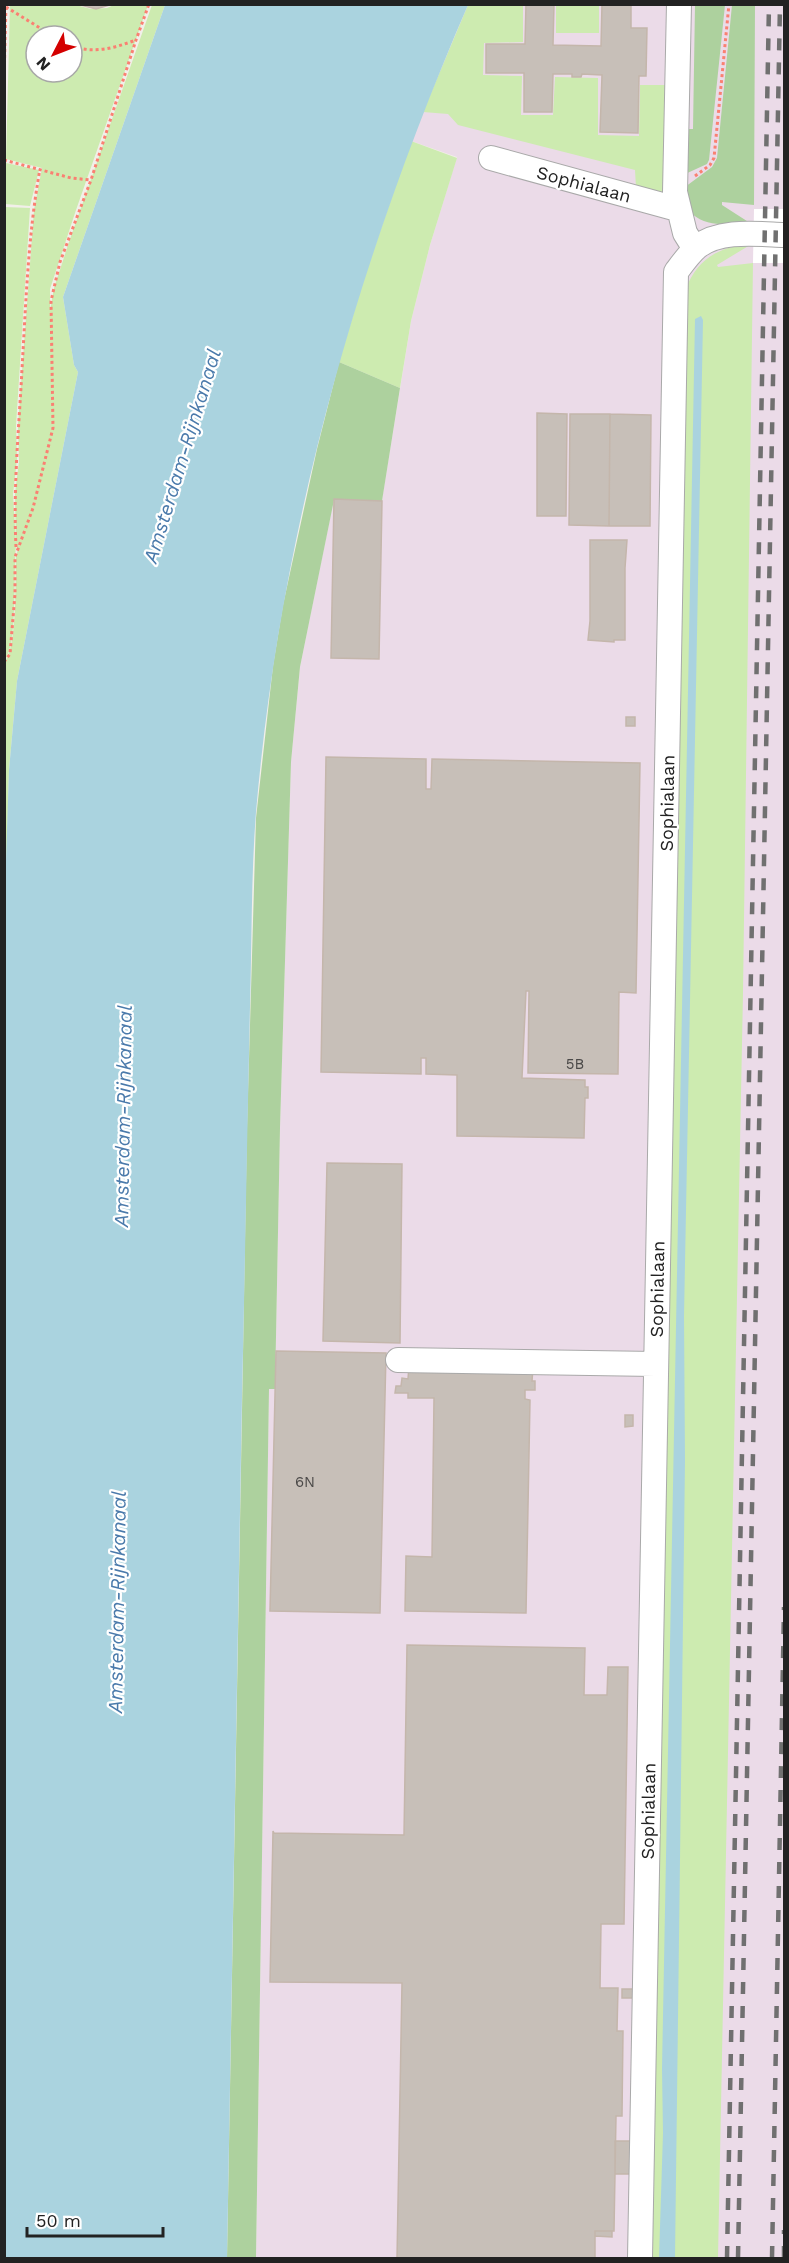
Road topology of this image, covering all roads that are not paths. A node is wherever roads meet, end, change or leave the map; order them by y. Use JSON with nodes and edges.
{"nodes":[{"id":1,"x":679,"y":4,"type":"edge"},
{"id":2,"x":491,"y":158,"type":"dead end"},
{"id":3,"x":676,"y":201,"type":"junction"},
{"id":4,"x":784,"y":235,"type":"edge"},
{"id":5,"x":695,"y":249,"type":"junction"},
{"id":6,"x":398,"y":1360,"type":"dead end"},
{"id":7,"x":656,"y":1364,"type":"junction"},
{"id":8,"x":640,"y":2259,"type":"edge"}],
"edges":[{"from":1,"to":3,"type":"street"},
{"from":2,"to":3,"type":"street","name":"Sophialaan"},
{"from":3,"to":5,"type":"street"},
{"from":4,"to":5,"type":"street","name":"Sophialaan"},
{"from":5,"to":7,"type":"street","name":"Sophialaan"},
{"from":6,"to":7,"type":"street","name":"Sophialaan"},
{"from":7,"to":8,"type":"street","name":"Sophialaan"}]}
